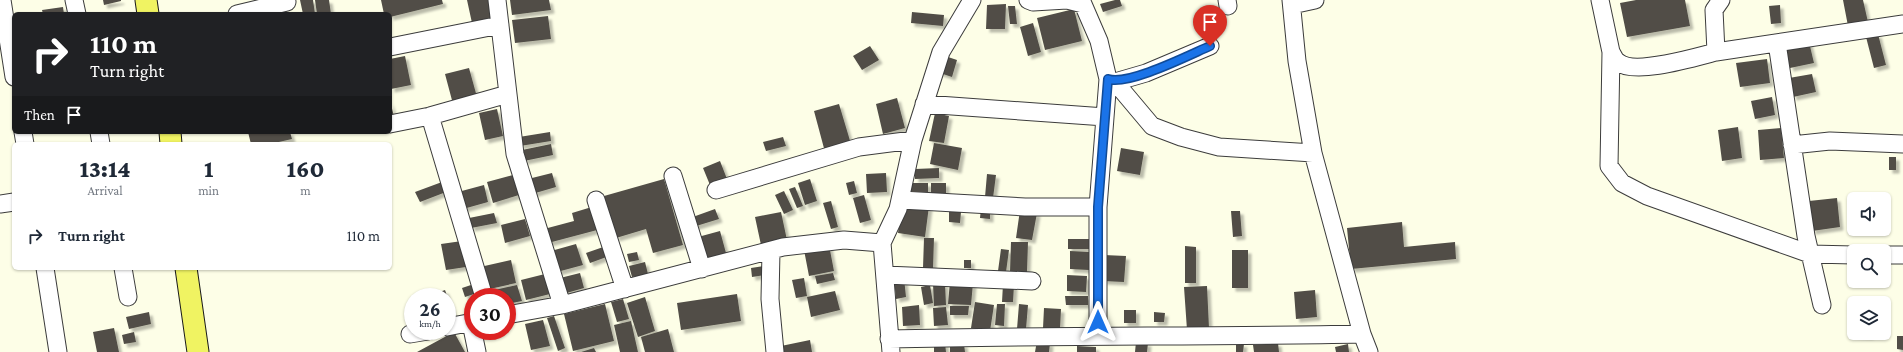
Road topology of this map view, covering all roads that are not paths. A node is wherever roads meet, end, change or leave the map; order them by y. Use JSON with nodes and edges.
{"nodes":[{"id":1,"x":2,"y":0,"type":"edge"},
{"id":2,"x":74,"y":0,"type":"edge"},
{"id":3,"x":146,"y":0,"type":"edge"},
{"id":4,"x":497,"y":0,"type":"edge"},
{"id":5,"x":972,"y":0,"type":"edge"},
{"id":6,"x":1028,"y":0,"type":"edge"},
{"id":7,"x":1315,"y":0,"type":"edge"},
{"id":8,"x":1600,"y":0,"type":"edge"},
{"id":9,"x":1721,"y":0,"type":"edge"},
{"id":10,"x":287,"y":2,"type":"dead end"},
{"id":11,"x":1291,"y":2,"type":"edge"},
{"id":12,"x":77,"y":12,"type":"edge"},
{"id":13,"x":148,"y":12,"type":"edge"},
{"id":14,"x":245,"y":12,"type":"edge"},
{"id":15,"x":1903,"y":24,"type":"edge"},
{"id":16,"x":500,"y":25,"type":"junction"},
{"id":17,"x":1777,"y":43,"type":"junction"},
{"id":18,"x":1210,"y":46,"type":"dead end"},
{"id":19,"x":392,"y":48,"type":"edge"},
{"id":20,"x":1611,"y":52,"type":"junction"},
{"id":21,"x":1716,"y":52,"type":"junction"},
{"id":22,"x":12,"y":64,"type":"edge"},
{"id":23,"x":1112,"y":80,"type":"junction"},
{"id":24,"x":508,"y":94,"type":"junction"},
{"id":25,"x":924,"y":104,"type":"junction"},
{"id":26,"x":430,"y":116,"type":"junction"},
{"id":27,"x":1105,"y":117,"type":"junction"},
{"id":28,"x":392,"y":124,"type":"edge"},
{"id":29,"x":913,"y":140,"type":"junction"},
{"id":30,"x":1903,"y":144,"type":"edge"},
{"id":31,"x":1792,"y":145,"type":"junction"},
{"id":32,"x":1313,"y":153,"type":"junction"},
{"id":33,"x":673,"y":176,"type":"dead end"},
{"id":34,"x":716,"y":190,"type":"dead end"},
{"id":35,"x":596,"y":200,"type":"dead end"},
{"id":36,"x":901,"y":200,"type":"junction"},
{"id":37,"x":12,"y":202,"type":"edge"},
{"id":38,"x":0,"y":204,"type":"edge"},
{"id":39,"x":1098,"y":207,"type":"junction"},
{"id":40,"x":882,"y":243,"type":"junction"},
{"id":41,"x":771,"y":251,"type":"junction"},
{"id":42,"x":1810,"y":254,"type":"junction"},
{"id":43,"x":1847,"y":254,"type":"edge"},
{"id":44,"x":1891,"y":255,"type":"edge"},
{"id":45,"x":1903,"y":255,"type":"edge"},
{"id":46,"x":702,"y":269,"type":"junction"},
{"id":47,"x":45,"y":270,"type":"edge"},
{"id":48,"x":123,"y":270,"type":"edge"},
{"id":49,"x":186,"y":270,"type":"edge"},
{"id":50,"x":885,"y":275,"type":"junction"},
{"id":51,"x":1032,"y":281,"type":"dead end"},
{"id":52,"x":481,"y":288,"type":"edge"},
{"id":53,"x":625,"y":288,"type":"junction"},
{"id":54,"x":128,"y":297,"type":"dead end"},
{"id":55,"x":562,"y":305,"type":"junction"},
{"id":56,"x":1822,"y":305,"type":"dead end"},
{"id":57,"x":516,"y":314,"type":"edge"},
{"id":58,"x":1362,"y":334,"type":"junction"},
{"id":59,"x":1098,"y":336,"type":"junction"},
{"id":60,"x":475,"y":340,"type":"edge"},
{"id":61,"x":890,"y":345,"type":"edge"},
{"id":62,"x":58,"y":352,"type":"edge"},
{"id":63,"x":198,"y":352,"type":"edge"},
{"id":64,"x":477,"y":352,"type":"edge"},
{"id":65,"x":773,"y":352,"type":"edge"},
{"id":66,"x":1369,"y":352,"type":"edge"}],
"edges":[{"from":1,"to":22,"type":"street"},
{"from":2,"to":12,"type":"street"},
{"from":3,"to":13,"type":"main road"},
{"from":4,"to":16,"type":"street"},
{"from":5,"to":25,"type":"street"},
{"from":6,"to":23,"type":"street"},
{"from":7,"to":11,"type":"street"},
{"from":8,"to":20,"type":"street"},
{"from":9,"to":21,"type":"street"},
{"from":10,"to":14,"type":"street"},
{"from":11,"to":32,"type":"street"},
{"from":15,"to":17,"type":"street"},
{"from":16,"to":19,"type":"street"},
{"from":16,"to":24,"type":"street"},
{"from":17,"to":21,"type":"street"},
{"from":17,"to":31,"type":"street"},
{"from":18,"to":23,"type":"street"},
{"from":20,"to":21,"type":"street"},
{"from":20,"to":42,"type":"street"},
{"from":23,"to":27,"type":"street"},
{"from":23,"to":32,"type":"street"},
{"from":24,"to":26,"type":"street"},
{"from":24,"to":55,"type":"street"},
{"from":25,"to":27,"type":"street"},
{"from":25,"to":29,"type":"street"},
{"from":26,"to":28,"type":"street"},
{"from":26,"to":52,"type":"street"},
{"from":27,"to":39,"type":"street"},
{"from":29,"to":34,"type":"street"},
{"from":29,"to":36,"type":"street"},
{"from":30,"to":31,"type":"street"},
{"from":31,"to":42,"type":"street"},
{"from":32,"to":58,"type":"street"},
{"from":33,"to":46,"type":"street"},
{"from":35,"to":53,"type":"street"},
{"from":36,"to":39,"type":"street"},
{"from":36,"to":40,"type":"street"},
{"from":37,"to":38,"type":"street"},
{"from":39,"to":59,"type":"street"},
{"from":40,"to":41,"type":"street"},
{"from":40,"to":50,"type":"street"},
{"from":41,"to":46,"type":"street"},
{"from":41,"to":65,"type":"street"},
{"from":42,"to":43,"type":"street"},
{"from":42,"to":56,"type":"street"},
{"from":44,"to":45,"type":"street"},
{"from":46,"to":53,"type":"street"},
{"from":47,"to":62,"type":"street"},
{"from":48,"to":54,"type":"street"},
{"from":49,"to":63,"type":"main road"},
{"from":50,"to":51,"type":"street"},
{"from":50,"to":61,"type":"street"},
{"from":53,"to":55,"type":"street"},
{"from":55,"to":57,"type":"street"},
{"from":58,"to":59,"type":"street"},
{"from":58,"to":66,"type":"street"},
{"from":59,"to":61,"type":"street"},
{"from":60,"to":64,"type":"street"}]}
